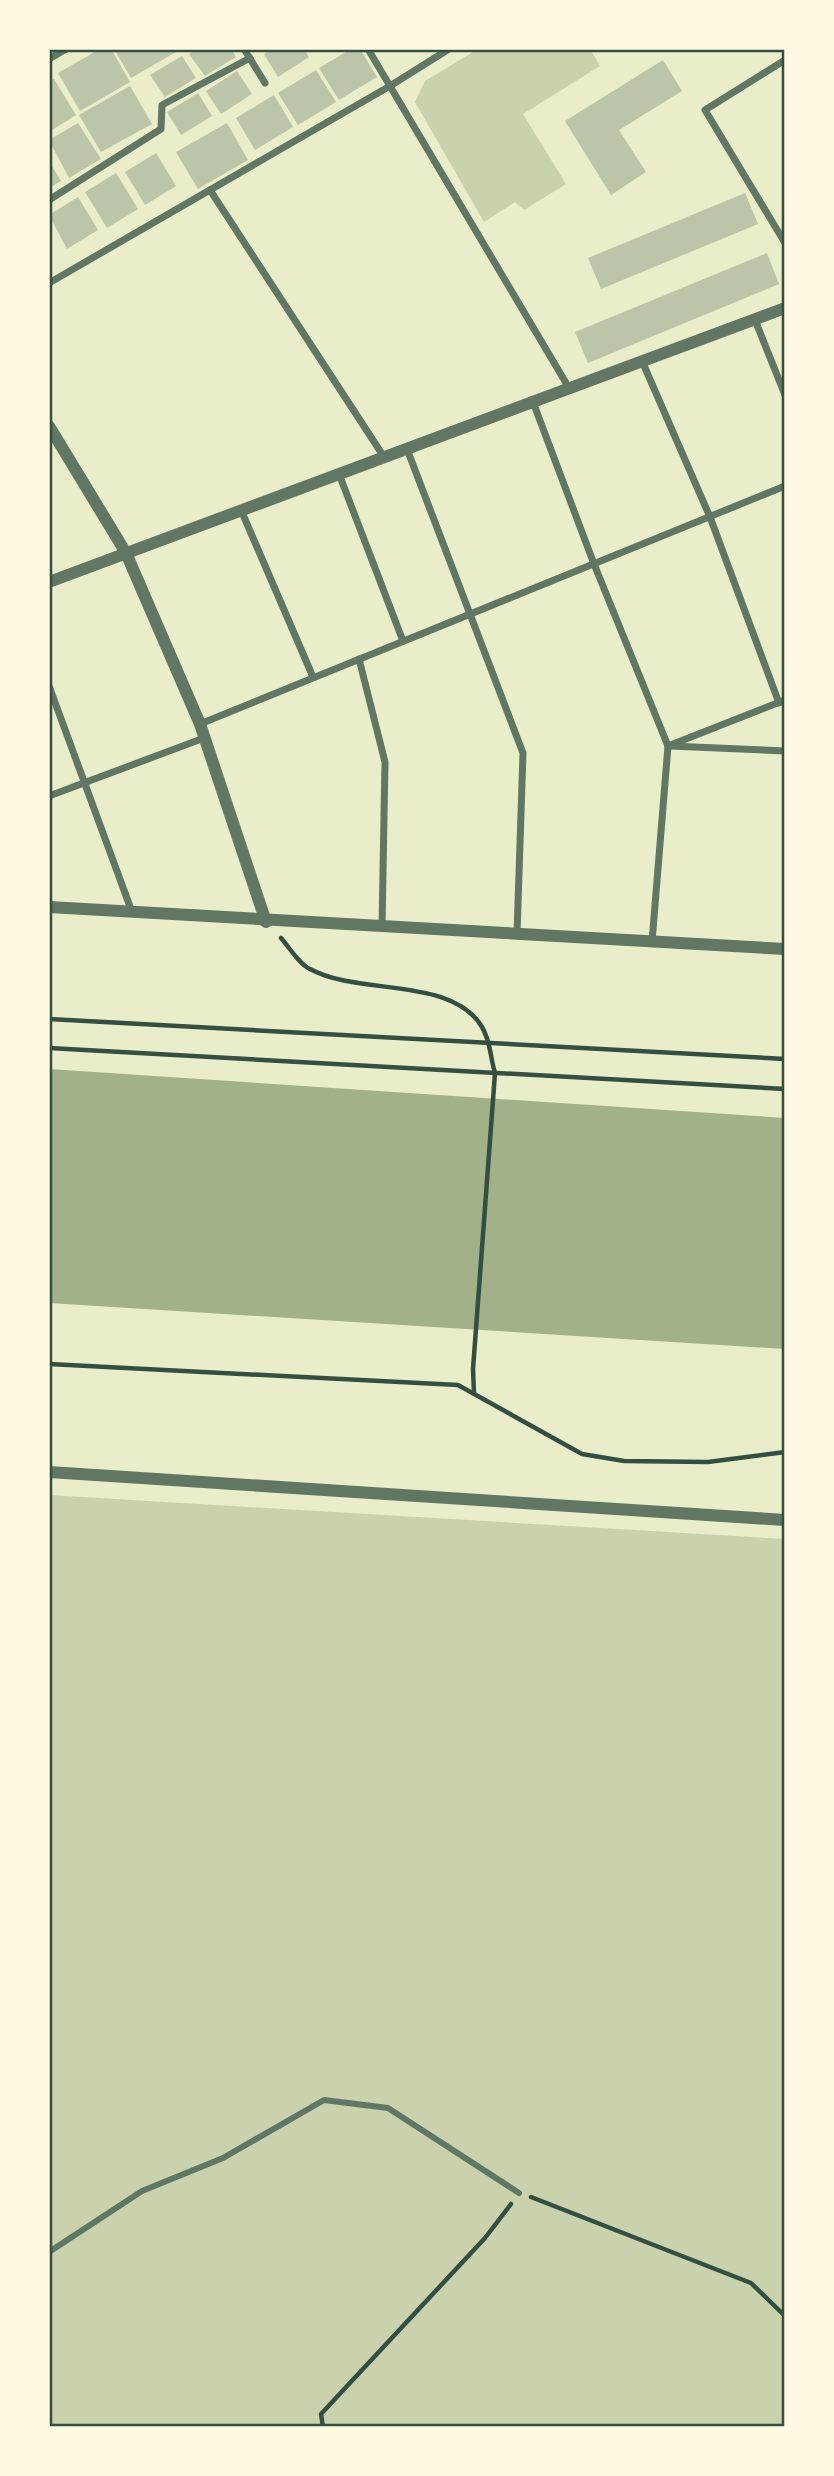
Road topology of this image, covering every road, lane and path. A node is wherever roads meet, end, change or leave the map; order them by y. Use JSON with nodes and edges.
{"nodes":[{"id":1,"x":66,"y":49,"type":"edge"},
{"id":2,"x":244,"y":49,"type":"edge"},
{"id":3,"x":368,"y":49,"type":"edge"},
{"id":4,"x":449,"y":49,"type":"edge"},
{"id":5,"x":250,"y":58,"type":"junction"},
{"id":6,"x":49,"y":59,"type":"edge"},
{"id":7,"x":785,"y":60,"type":"edge"},
{"id":8,"x":265,"y":83,"type":"dead end"},
{"id":9,"x":390,"y":86,"type":"junction"},
{"id":10,"x":210,"y":190,"type":"junction"},
{"id":11,"x":49,"y":200,"type":"edge"},
{"id":12,"x":785,"y":243,"type":"edge"},
{"id":13,"x":49,"y":283,"type":"edge"},
{"id":14,"x":785,"y":309,"type":"edge"},
{"id":15,"x":755,"y":320,"type":"junction"},
{"id":16,"x":642,"y":361,"type":"junction"},
{"id":17,"x":569,"y":389,"type":"junction"},
{"id":18,"x":785,"y":395,"type":"edge"},
{"id":19,"x":533,"y":402,"type":"junction"},
{"id":20,"x":49,"y":426,"type":"edge"},
{"id":21,"x":407,"y":449,"type":"junction"},
{"id":22,"x":384,"y":457,"type":"junction"},
{"id":23,"x":339,"y":474,"type":"junction"},
{"id":24,"x":785,"y":486,"type":"edge"},
{"id":25,"x":241,"y":510,"type":"junction"},
{"id":26,"x":710,"y":517,"type":"junction"},
{"id":27,"x":126,"y":553,"type":"junction"},
{"id":28,"x":594,"y":564,"type":"junction"},
{"id":29,"x":49,"y":582,"type":"edge"},
{"id":30,"x":469,"y":614,"type":"junction"},
{"id":31,"x":403,"y":641,"type":"junction"},
{"id":32,"x":359,"y":659,"type":"junction"},
{"id":33,"x":313,"y":677,"type":"junction"},
{"id":34,"x":49,"y":686,"type":"edge"},
{"id":35,"x":782,"y":702,"type":"edge"},
{"id":36,"x":200,"y":724,"type":"junction"},
{"id":37,"x":204,"y":738,"type":"junction"},
{"id":38,"x":668,"y":746,"type":"junction"},
{"id":39,"x":785,"y":751,"type":"edge"},
{"id":40,"x":85,"y":783,"type":"junction"},
{"id":41,"x":49,"y":796,"type":"edge"},
{"id":42,"x":49,"y":907,"type":"edge"},
{"id":43,"x":132,"y":913,"type":"junction"},
{"id":44,"x":266,"y":922,"type":"junction"},
{"id":45,"x":382,"y":928,"type":"junction"},
{"id":46,"x":517,"y":934,"type":"junction"},
{"id":47,"x":652,"y":942,"type":"junction"},
{"id":48,"x":785,"y":948,"type":"edge"},
{"id":49,"x":49,"y":1019,"type":"edge"},
{"id":50,"x":491,"y":1046,"type":"junction"},
{"id":51,"x":49,"y":1048,"type":"edge"},
{"id":52,"x":785,"y":1059,"type":"edge"},
{"id":53,"x":495,"y":1073,"type":"junction"},
{"id":54,"x":785,"y":1088,"type":"edge"},
{"id":55,"x":49,"y":1364,"type":"edge"},
{"id":56,"x":474,"y":1394,"type":"junction"},
{"id":57,"x":785,"y":1452,"type":"edge"},
{"id":58,"x":49,"y":1472,"type":"edge"},
{"id":59,"x":785,"y":1520,"type":"edge"},
{"id":60,"x":519,"y":2193,"type":"junction"},
{"id":61,"x":49,"y":2252,"type":"edge"},
{"id":62,"x":785,"y":2316,"type":"edge"},
{"id":63,"x":323,"y":2427,"type":"edge"}],
"edges":[{"from":1,"to":6,"type":"street"},
{"from":2,"to":5,"type":"street"},
{"from":3,"to":9,"type":"street"},
{"from":4,"to":9,"type":"street"},
{"from":5,"to":8,"type":"street"},
{"from":5,"to":11,"type":"street"},
{"from":7,"to":12,"type":"street"},
{"from":9,"to":10,"type":"street"},
{"from":9,"to":17,"type":"street"},
{"from":10,"to":13,"type":"street"},
{"from":10,"to":22,"type":"street"},
{"from":14,"to":15,"type":"street"},
{"from":15,"to":16,"type":"street"},
{"from":15,"to":18,"type":"street"},
{"from":16,"to":17,"type":"street"},
{"from":16,"to":26,"type":"street"},
{"from":17,"to":19,"type":"street"},
{"from":19,"to":21,"type":"street"},
{"from":19,"to":28,"type":"street"},
{"from":20,"to":27,"type":"street"},
{"from":21,"to":22,"type":"street"},
{"from":21,"to":30,"type":"street"},
{"from":22,"to":23,"type":"street"},
{"from":23,"to":25,"type":"street"},
{"from":23,"to":31,"type":"street"},
{"from":24,"to":26,"type":"street"},
{"from":25,"to":27,"type":"street"},
{"from":25,"to":33,"type":"street"},
{"from":26,"to":28,"type":"street"},
{"from":26,"to":35,"type":"street"},
{"from":27,"to":29,"type":"street"},
{"from":27,"to":36,"type":"street"},
{"from":28,"to":30,"type":"street"},
{"from":28,"to":38,"type":"street"},
{"from":30,"to":31,"type":"street"},
{"from":30,"to":46,"type":"street"},
{"from":31,"to":32,"type":"street"},
{"from":32,"to":33,"type":"street"},
{"from":32,"to":45,"type":"street"},
{"from":33,"to":36,"type":"street"},
{"from":34,"to":40,"type":"street"},
{"from":35,"to":38,"type":"street"},
{"from":36,"to":37,"type":"street"},
{"from":37,"to":40,"type":"street"},
{"from":37,"to":44,"type":"street"},
{"from":38,"to":39,"type":"street"},
{"from":38,"to":47,"type":"street"},
{"from":40,"to":41,"type":"street"},
{"from":40,"to":43,"type":"street"},
{"from":42,"to":43,"type":"street"},
{"from":43,"to":44,"type":"street"},
{"from":44,"to":45,"type":"street"},
{"from":44,"to":50,"type":"path"},
{"from":45,"to":46,"type":"street"},
{"from":46,"to":47,"type":"street"},
{"from":47,"to":48,"type":"street"},
{"from":49,"to":50,"type":"path"},
{"from":50,"to":52,"type":"path"},
{"from":50,"to":53,"type":"path"},
{"from":51,"to":53,"type":"path"},
{"from":53,"to":54,"type":"path"},
{"from":53,"to":56,"type":"path"},
{"from":55,"to":56,"type":"path"},
{"from":56,"to":57,"type":"path"},
{"from":58,"to":59,"type":"street"},
{"from":60,"to":61,"type":"street"},
{"from":60,"to":62,"type":"path"},
{"from":60,"to":63,"type":"path"}]}
